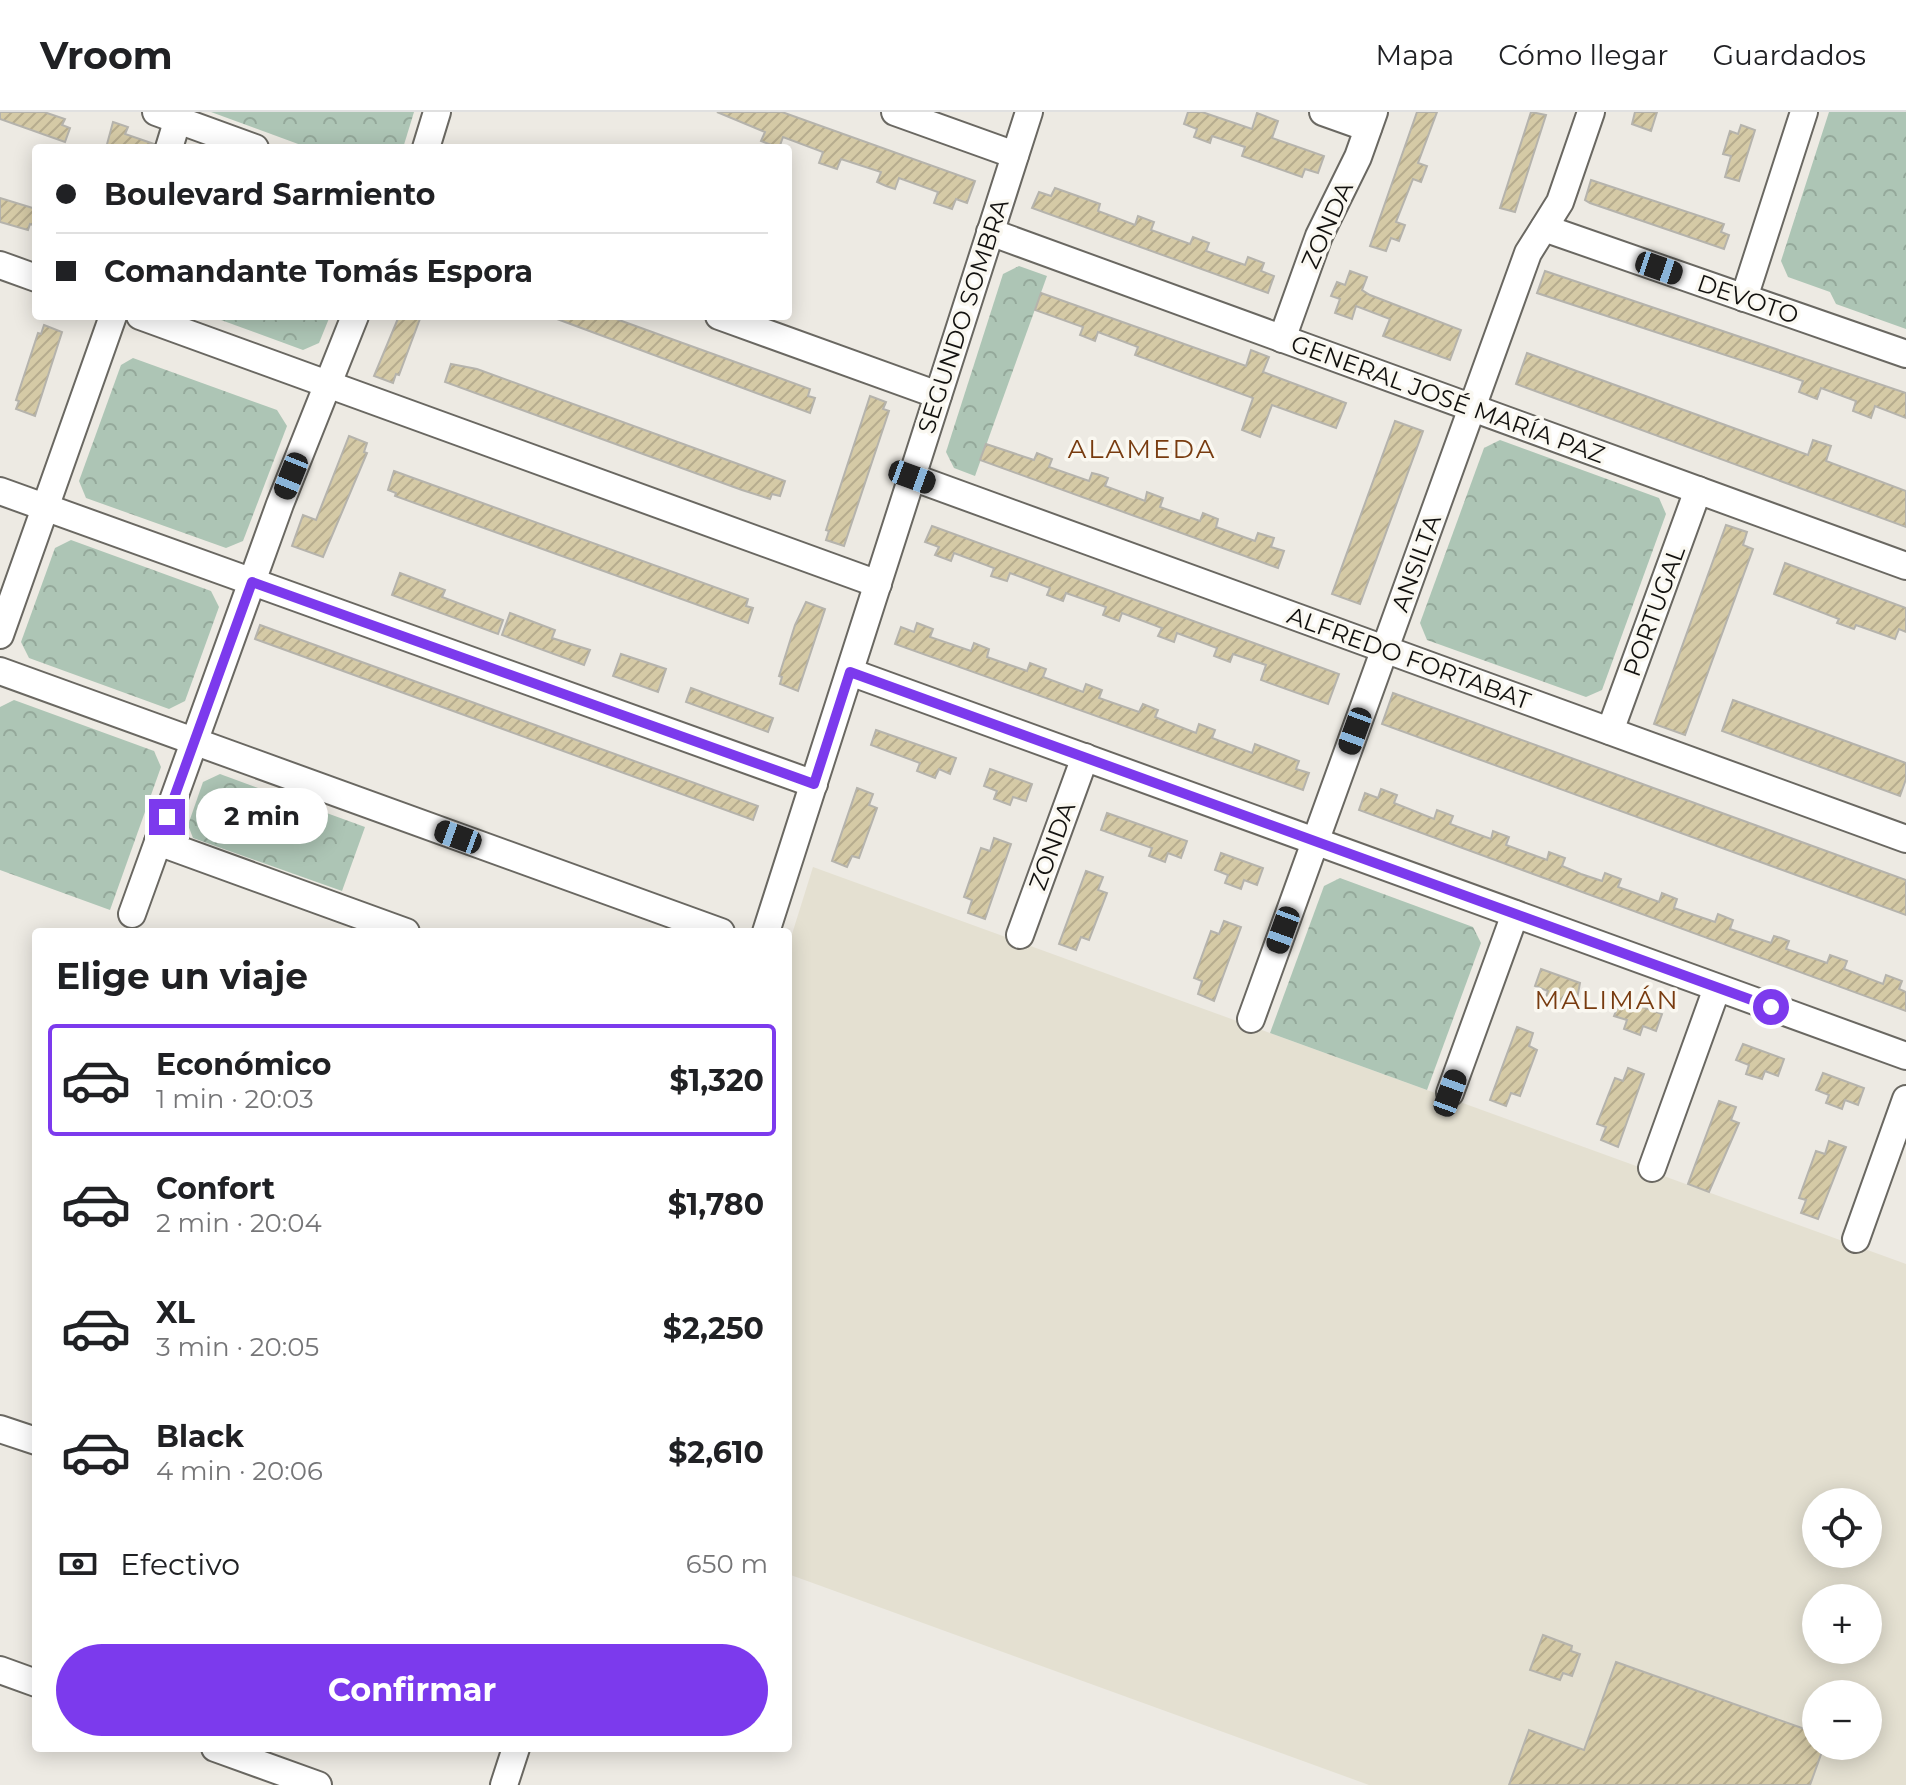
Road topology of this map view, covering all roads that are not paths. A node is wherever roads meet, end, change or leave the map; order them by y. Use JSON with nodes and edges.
{"nodes":[{"id":1,"x":437,"y":112,"type":"edge"},
{"id":2,"x":895,"y":112,"type":"edge"},
{"id":3,"x":1029,"y":112,"type":"edge"},
{"id":4,"x":1323,"y":112,"type":"edge"},
{"id":5,"x":1591,"y":112,"type":"edge"},
{"id":6,"x":1804,"y":112,"type":"edge"},
{"id":7,"x":171,"y":115,"type":"edge"},
{"id":8,"x":1371,"y":120,"type":"edge"},
{"id":9,"x":169,"y":144,"type":"edge"},
{"id":10,"x":245,"y":144,"type":"edge"},
{"id":11,"x":427,"y":144,"type":"edge"},
{"id":12,"x":1015,"y":155,"type":"junction"},
{"id":13,"x":1544,"y":228,"type":"junction"},
{"id":14,"x":990,"y":232,"type":"junction"},
{"id":15,"x":0,"y":265,"type":"edge"},
{"id":16,"x":32,"y":277,"type":"edge"},
{"id":17,"x":1744,"y":298,"type":"junction"},
{"id":18,"x":112,"y":320,"type":"edge"},
{"id":19,"x":151,"y":320,"type":"edge"},
{"id":20,"x":353,"y":320,"type":"edge"},
{"id":21,"x":730,"y":320,"type":"edge"},
{"id":22,"x":1282,"y":339,"type":"junction"},
{"id":23,"x":1906,"y":354,"type":"edge"},
{"id":24,"x":328,"y":384,"type":"junction"},
{"id":25,"x":938,"y":395,"type":"junction"},
{"id":26,"x":1472,"y":408,"type":"junction"},
{"id":27,"x":912,"y":477,"type":"junction"},
{"id":28,"x":1698,"y":490,"type":"junction"},
{"id":29,"x":0,"y":491,"type":"edge"},
{"id":30,"x":46,"y":507,"type":"junction"},
{"id":31,"x":1906,"y":566,"type":"edge"},
{"id":32,"x":252,"y":582,"type":"junction"},
{"id":33,"x":878,"y":584,"type":"junction"},
{"id":34,"x":0,"y":635,"type":"edge"},
{"id":35,"x":1385,"y":649,"type":"junction"},
{"id":36,"x":0,"y":671,"type":"edge"},
{"id":37,"x":850,"y":672,"type":"junction"},
{"id":38,"x":1610,"y":731,"type":"junction"},
{"id":39,"x":194,"y":741,"type":"junction"},
{"id":40,"x":1085,"y":757,"type":"junction"},
{"id":41,"x":814,"y":784,"type":"junction"},
{"id":42,"x":1906,"y":839,"type":"edge"},
{"id":43,"x":1315,"y":841,"type":"junction"},
{"id":44,"x":158,"y":842,"type":"junction"},
{"id":45,"x":132,"y":914,"type":"dead end"},
{"id":46,"x":1515,"y":914,"type":"junction"},
{"id":47,"x":395,"y":928,"type":"edge"},
{"id":48,"x":710,"y":928,"type":"edge"},
{"id":49,"x":767,"y":928,"type":"edge"},
{"id":50,"x":1020,"y":935,"type":"dead end"},
{"id":51,"x":1717,"y":988,"type":"junction"},
{"id":52,"x":1251,"y":1019,"type":"dead end"},
{"id":53,"x":1906,"y":1056,"type":"edge"},
{"id":54,"x":1450,"y":1093,"type":"dead end"},
{"id":55,"x":1906,"y":1099,"type":"edge"},
{"id":56,"x":1652,"y":1168,"type":"dead end"},
{"id":57,"x":1856,"y":1239,"type":"dead end"},
{"id":58,"x":0,"y":1429,"type":"edge"},
{"id":59,"x":32,"y":1440,"type":"edge"},
{"id":60,"x":0,"y":1670,"type":"edge"},
{"id":61,"x":32,"y":1682,"type":"edge"},
{"id":62,"x":226,"y":1752,"type":"edge"},
{"id":63,"x":515,"y":1752,"type":"edge"},
{"id":64,"x":318,"y":1785,"type":"edge"},
{"id":65,"x":504,"y":1785,"type":"edge"}],
"edges":[{"from":1,"to":11,"type":"street"},
{"from":2,"to":12,"type":"street"},
{"from":3,"to":12,"type":"street","name":"SEGUNDO SOMBRA"},
{"from":4,"to":8,"type":"street"},
{"from":5,"to":13,"type":"street","name":"ANSILTA"},
{"from":6,"to":17,"type":"street"},
{"from":7,"to":9,"type":"street"},
{"from":7,"to":10,"type":"street"},
{"from":8,"to":22,"type":"street","name":"ZONDA"},
{"from":12,"to":14,"type":"street","name":"SEGUNDO SOMBRA"},
{"from":13,"to":17,"type":"street","name":"DEVOTO"},
{"from":13,"to":26,"type":"street","name":"ANSILTA"},
{"from":14,"to":22,"type":"street","name":"GENERAL JOSÉ MARÍA PAZ"},
{"from":14,"to":25,"type":"street","name":"SEGUNDO SOMBRA"},
{"from":15,"to":16,"type":"street"},
{"from":17,"to":23,"type":"street","name":"DEVOTO"},
{"from":18,"to":30,"type":"street"},
{"from":19,"to":24,"type":"street"},
{"from":20,"to":24,"type":"street"},
{"from":21,"to":25,"type":"street"},
{"from":22,"to":26,"type":"street","name":"GENERAL JOSÉ MARÍA PAZ"},
{"from":24,"to":32,"type":"street"},
{"from":24,"to":33,"type":"street"},
{"from":25,"to":27,"type":"street","name":"SEGUNDO SOMBRA"},
{"from":26,"to":28,"type":"street","name":"GENERAL JOSÉ MARÍA PAZ"},
{"from":26,"to":35,"type":"street","name":"ANSILTA"},
{"from":27,"to":33,"type":"street","name":"SEGUNDO SOMBRA"},
{"from":27,"to":35,"type":"street","name":"ALFREDO FORTABAT"},
{"from":28,"to":31,"type":"street","name":"GENERAL JOSÉ MARÍA PAZ"},
{"from":28,"to":38,"type":"street","name":"PORTUGAL"},
{"from":29,"to":30,"type":"street"},
{"from":30,"to":32,"type":"street"},
{"from":30,"to":34,"type":"street"},
{"from":32,"to":39,"type":"street"},
{"from":32,"to":41,"type":"street"},
{"from":33,"to":37,"type":"street","name":"SEGUNDO SOMBRA"},
{"from":35,"to":38,"type":"street","name":"ALFREDO FORTABAT"},
{"from":35,"to":43,"type":"street","name":"ANSILTA"},
{"from":36,"to":39,"type":"street"},
{"from":37,"to":40,"type":"street"},
{"from":37,"to":41,"type":"street","name":"SEGUNDO SOMBRA"},
{"from":38,"to":42,"type":"street","name":"ALFREDO FORTABAT"},
{"from":39,"to":44,"type":"street"},
{"from":39,"to":48,"type":"street"},
{"from":40,"to":43,"type":"street"},
{"from":40,"to":50,"type":"street","name":"ZONDA"},
{"from":41,"to":49,"type":"street","name":"SEGUNDO SOMBRA"},
{"from":43,"to":46,"type":"street"},
{"from":43,"to":52,"type":"street","name":"ANSILTA"},
{"from":44,"to":45,"type":"street"},
{"from":44,"to":47,"type":"street"},
{"from":46,"to":51,"type":"street"},
{"from":46,"to":54,"type":"street"},
{"from":51,"to":53,"type":"street"},
{"from":51,"to":56,"type":"street"},
{"from":55,"to":57,"type":"street"},
{"from":58,"to":59,"type":"street"},
{"from":60,"to":61,"type":"street"},
{"from":62,"to":64,"type":"street"},
{"from":63,"to":65,"type":"street"}]}
